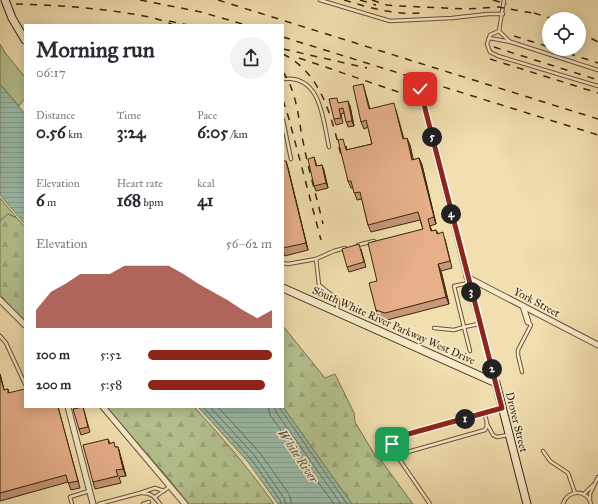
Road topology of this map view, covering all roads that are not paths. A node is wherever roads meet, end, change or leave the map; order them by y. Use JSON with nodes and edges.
{"nodes":[{"id":1,"x":6,"y":0,"type":"edge"},
{"id":2,"x":320,"y":0,"type":"edge"},
{"id":3,"x":504,"y":0,"type":"edge"},
{"id":4,"x":503,"y":14,"type":"junction"},
{"id":5,"x":499,"y":31,"type":"junction"},
{"id":6,"x":24,"y":38,"type":"edge"},
{"id":7,"x":489,"y":38,"type":"junction"},
{"id":8,"x":511,"y":42,"type":"junction"},
{"id":9,"x":598,"y":70,"type":"edge"},
{"id":10,"x":284,"y":79,"type":"edge"},
{"id":11,"x":598,"y":86,"type":"edge"},
{"id":12,"x":420,"y":89,"type":"dead end"},
{"id":13,"x":284,"y":125,"type":"edge"},
{"id":14,"x":329,"y":147,"type":"dead end"},
{"id":15,"x":291,"y":159,"type":"dead end"},
{"id":16,"x":375,"y":241,"type":"edge"},
{"id":17,"x":354,"y":246,"type":"edge"},
{"id":18,"x":348,"y":248,"type":"edge"},
{"id":19,"x":316,"y":259,"type":"junction"},
{"id":20,"x":284,"y":263,"type":"edge"},
{"id":21,"x":467,"y":277,"type":"junction"},
{"id":22,"x":469,"y":283,"type":"junction"},
{"id":23,"x":284,"y":288,"type":"edge"},
{"id":24,"x":0,"y":300,"type":"edge"},
{"id":25,"x":523,"y":306,"type":"junction"},
{"id":26,"x":336,"y":312,"type":"junction"},
{"id":27,"x":528,"y":322,"type":"joint"},
{"id":28,"x":24,"y":324,"type":"edge"},
{"id":29,"x":480,"y":324,"type":"junction"},
{"id":30,"x":464,"y":327,"type":"junction"},
{"id":31,"x":434,"y":328,"type":"dead end"},
{"id":32,"x":0,"y":336,"type":"edge"},
{"id":33,"x":598,"y":345,"type":"edge"},
{"id":34,"x":470,"y":351,"type":"dead end"},
{"id":35,"x":522,"y":372,"type":"dead end"},
{"id":36,"x":24,"y":382,"type":"edge"},
{"id":37,"x":496,"y":383,"type":"junction"},
{"id":38,"x":68,"y":408,"type":"edge"},
{"id":39,"x":104,"y":408,"type":"edge"},
{"id":40,"x":502,"y":408,"type":"junction"},
{"id":41,"x":484,"y":413,"type":"junction"},
{"id":42,"x":487,"y":423,"type":"junction"},
{"id":43,"x":509,"y":435,"type":"junction"},
{"id":44,"x":543,"y":451,"type":"dead end"},
{"id":45,"x":395,"y":453,"type":"junction"},
{"id":46,"x":598,"y":477,"type":"edge"},
{"id":47,"x":594,"y":485,"type":"junction"},
{"id":48,"x":170,"y":486,"type":"junction"},
{"id":49,"x":89,"y":491,"type":"junction"},
{"id":50,"x":164,"y":491,"type":"junction"},
{"id":51,"x":140,"y":493,"type":"junction"},
{"id":52,"x":574,"y":493,"type":"junction"},
{"id":53,"x":583,"y":494,"type":"junction"},
{"id":54,"x":155,"y":497,"type":"junction"},
{"id":55,"x":590,"y":500,"type":"junction"},
{"id":56,"x":149,"y":502,"type":"dead end"},
{"id":57,"x":72,"y":504,"type":"edge"},
{"id":58,"x":93,"y":504,"type":"edge"},
{"id":59,"x":99,"y":504,"type":"edge"},
{"id":60,"x":143,"y":504,"type":"edge"},
{"id":61,"x":160,"y":504,"type":"edge"},
{"id":62,"x":185,"y":504,"type":"edge"},
{"id":63,"x":430,"y":504,"type":"edge"},
{"id":64,"x":527,"y":504,"type":"edge"},
{"id":65,"x":563,"y":504,"type":"edge"},
{"id":66,"x":591,"y":504,"type":"edge"}],
"edges":[{"from":1,"to":6,"type":"street"},
{"from":2,"to":4,"type":"lane"},
{"from":3,"to":4,"type":"lane"},
{"from":4,"to":5,"type":"lane"},
{"from":5,"to":7,"type":"lane"},
{"from":5,"to":8,"type":"lane"},
{"from":7,"to":8,"type":"lane"},
{"from":7,"to":11,"type":"lane"},
{"from":8,"to":9,"type":"lane"},
{"from":10,"to":14,"type":"lane"},
{"from":12,"to":21,"type":"street","name":"Drover Street"},
{"from":13,"to":15,"type":"lane"},
{"from":16,"to":17,"type":"lane"},
{"from":18,"to":19,"type":"lane"},
{"from":19,"to":20,"type":"lane"},
{"from":19,"to":26,"type":"lane"},
{"from":21,"to":22,"type":"street","name":"Drover Street"},
{"from":21,"to":25,"type":"street","name":"York Street"},
{"from":22,"to":29,"type":"street","name":"Drover Street"},
{"from":22,"to":30,"type":"lane"},
{"from":23,"to":26,"type":"street","name":"South White River Parkway West Drive"},
{"from":24,"to":28,"type":"street"},
{"from":25,"to":27,"type":"street"},
{"from":25,"to":33,"type":"street","name":"York Street"},
{"from":26,"to":37,"type":"street","name":"South White River Parkway West Drive"},
{"from":27,"to":35,"type":"lane"},
{"from":29,"to":30,"type":"lane"},
{"from":29,"to":37,"type":"street","name":"Drover Street"},
{"from":30,"to":31,"type":"lane"},
{"from":30,"to":34,"type":"lane"},
{"from":32,"to":36,"type":"lane"},
{"from":37,"to":40,"type":"street","name":"Drover Street"},
{"from":38,"to":49,"type":"street"},
{"from":39,"to":48,"type":"street"},
{"from":40,"to":41,"type":"lane"},
{"from":40,"to":43,"type":"street","name":"Drover Street"},
{"from":41,"to":42,"type":"lane"},
{"from":41,"to":45,"type":"lane"},
{"from":42,"to":43,"type":"lane"},
{"from":42,"to":45,"type":"lane"},
{"from":43,"to":64,"type":"street","name":"Drover Street"},
{"from":44,"to":52,"type":"lane"},
{"from":45,"to":63,"type":"lane"},
{"from":46,"to":47,"type":"lane"},
{"from":47,"to":53,"type":"lane"},
{"from":47,"to":55,"type":"lane"},
{"from":48,"to":50,"type":"lane"},
{"from":48,"to":62,"type":"street"},
{"from":49,"to":57,"type":"lane"},
{"from":49,"to":58,"type":"street"},
{"from":50,"to":51,"type":"lane"},
{"from":50,"to":54,"type":"lane"},
{"from":51,"to":54,"type":"lane"},
{"from":51,"to":59,"type":"lane"},
{"from":52,"to":53,"type":"lane"},
{"from":52,"to":65,"type":"lane"},
{"from":53,"to":55,"type":"lane"},
{"from":54,"to":61,"type":"lane"},
{"from":55,"to":66,"type":"lane"},
{"from":56,"to":60,"type":"lane"}]}
